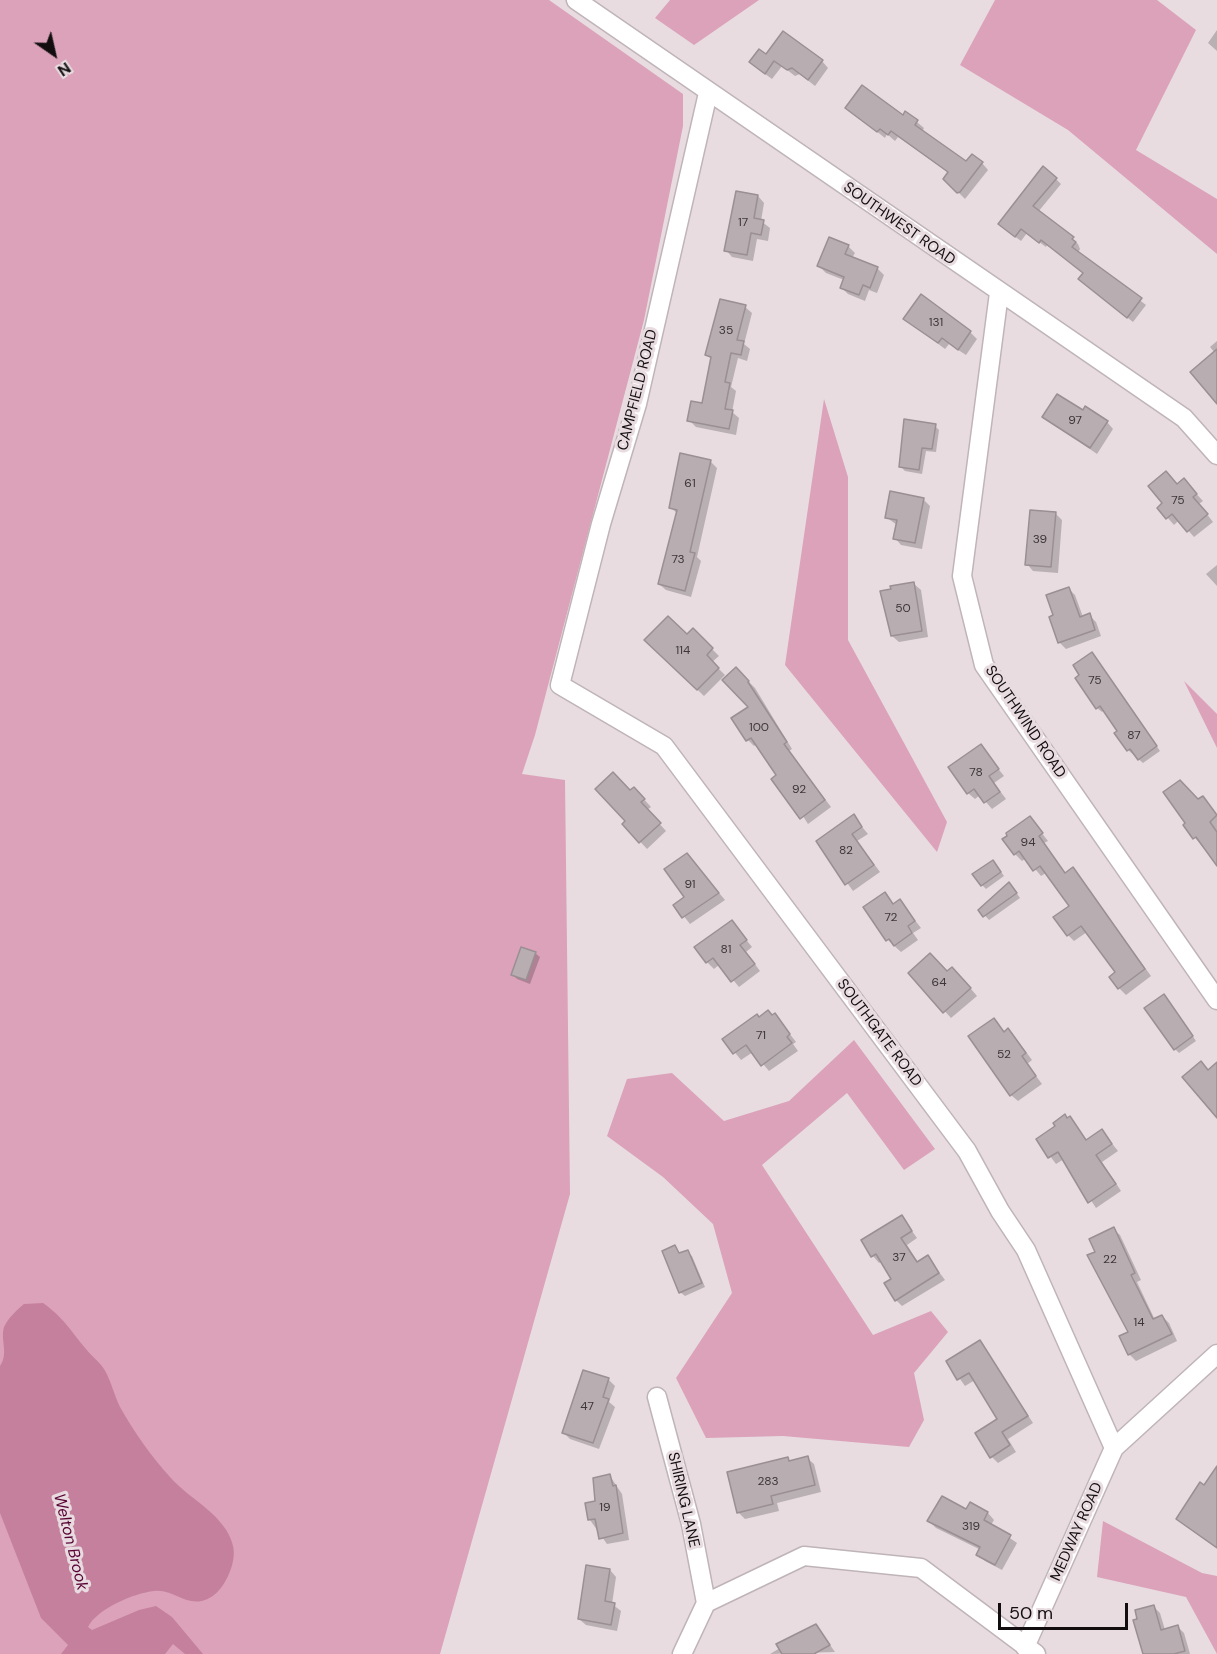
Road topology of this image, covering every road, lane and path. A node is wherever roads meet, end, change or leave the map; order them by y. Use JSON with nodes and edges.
{"nodes":[{"id":1,"x":576,"y":0,"type":"edge"},
{"id":2,"x":708,"y":93,"type":"junction"},
{"id":3,"x":999,"y":293,"type":"junction"},
{"id":4,"x":1217,"y":455,"type":"edge"},
{"id":5,"x":560,"y":685,"type":"joint"},
{"id":6,"x":1217,"y":1000,"type":"edge"},
{"id":7,"x":1217,"y":1354,"type":"edge"},
{"id":8,"x":657,"y":1397,"type":"dead end"},
{"id":9,"x":1114,"y":1448,"type":"junction"},
{"id":10,"x":706,"y":1603,"type":"junction"},
{"id":11,"x":1031,"y":1651,"type":"edge"},
{"id":12,"x":682,"y":1654,"type":"edge"}],
"edges":[{"from":1,"to":2,"type":"street","name":"SOUTHWEST ROAD"},
{"from":2,"to":3,"type":"street","name":"SOUTHWEST ROAD"},
{"from":2,"to":5,"type":"street","name":"CAMPFIELD ROAD"},
{"from":3,"to":4,"type":"street","name":"SOUTHWEST ROAD"},
{"from":3,"to":6,"type":"street","name":"SOUTHWIND ROAD"},
{"from":5,"to":9,"type":"street","name":"SOUTHGATE ROAD"},
{"from":7,"to":9,"type":"street","name":"MEDWAY ROAD"},
{"from":8,"to":10,"type":"street","name":"SHIRING LANE"},
{"from":9,"to":11,"type":"street","name":"MEDWAY ROAD"},
{"from":10,"to":11,"type":"street","name":"MEDWAY ROAD"},
{"from":10,"to":12,"type":"street"}]}
